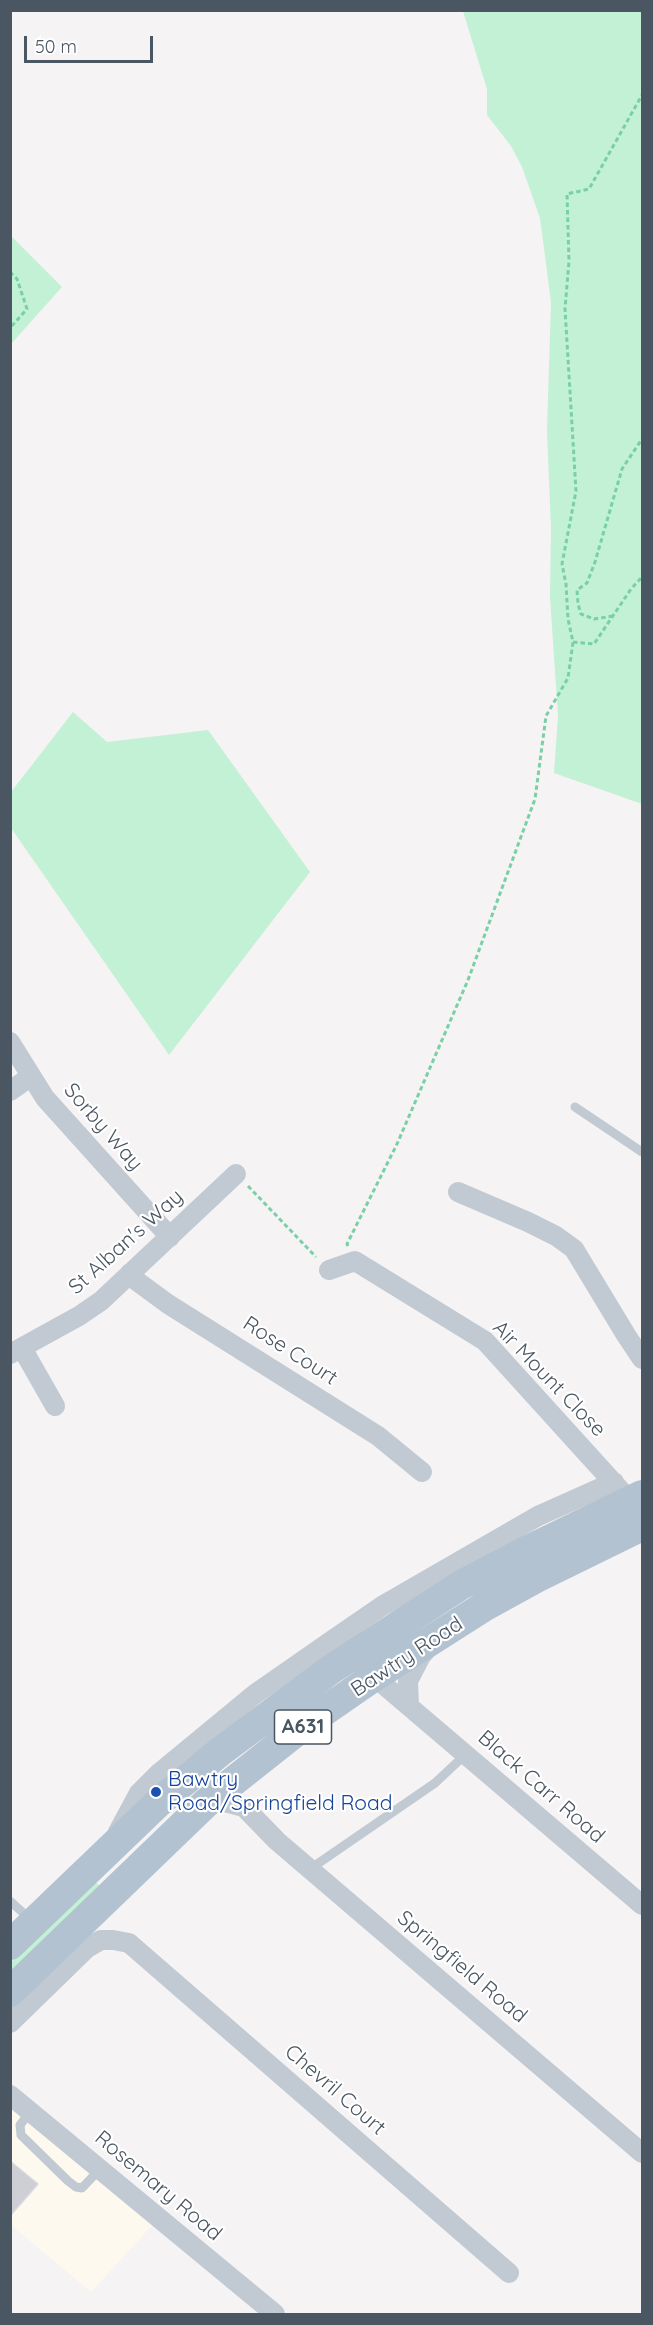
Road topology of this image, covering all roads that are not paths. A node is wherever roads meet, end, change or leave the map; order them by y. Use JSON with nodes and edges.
{"nodes":[{"id":1,"x":10,"y":1042,"type":"edge"},
{"id":2,"x":30,"y":1077,"type":"junction"},
{"id":3,"x":10,"y":1091,"type":"edge"},
{"id":4,"x":575,"y":1107,"type":"dead end"},
{"id":5,"x":642,"y":1152,"type":"edge"},
{"id":6,"x":236,"y":1174,"type":"road end"},
{"id":7,"x":458,"y":1192,"type":"dead end"},
{"id":8,"x":170,"y":1237,"type":"junction"},
{"id":9,"x":329,"y":1270,"type":"road end"},
{"id":10,"x":130,"y":1273,"type":"junction"},
{"id":11,"x":16,"y":1351,"type":"edge"},
{"id":12,"x":642,"y":1359,"type":"edge"},
{"id":13,"x":55,"y":1406,"type":"dead end"},
{"id":14,"x":422,"y":1472,"type":"dead end"},
{"id":15,"x":634,"y":1498,"type":"edge"},
{"id":16,"x":404,"y":1622,"type":"junction"},
{"id":17,"x":428,"y":1643,"type":"junction"},
{"id":18,"x":356,"y":1652,"type":"junction"},
{"id":19,"x":375,"y":1676,"type":"junction"},
{"id":20,"x":409,"y":1706,"type":"junction"},
{"id":21,"x":466,"y":1754,"type":"junction"},
{"id":22,"x":260,"y":1759,"type":"junction"},
{"id":23,"x":206,"y":1803,"type":"junction"},
{"id":24,"x":254,"y":1815,"type":"junction"},
{"id":25,"x":109,"y":1851,"type":"junction"},
{"id":26,"x":310,"y":1869,"type":"junction"},
{"id":27,"x":10,"y":1901,"type":"edge"},
{"id":28,"x":642,"y":1905,"type":"edge"},
{"id":29,"x":34,"y":1922,"type":"junction"},
{"id":30,"x":10,"y":1946,"type":"edge"},
{"id":31,"x":10,"y":1992,"type":"edge"},
{"id":32,"x":10,"y":2023,"type":"edge"},
{"id":33,"x":10,"y":2095,"type":"edge"},
{"id":34,"x":30,"y":2112,"type":"junction"},
{"id":35,"x":642,"y":2153,"type":"edge"},
{"id":36,"x":100,"y":2169,"type":"junction"},
{"id":37,"x":509,"y":2273,"type":"dead end"},
{"id":38,"x":275,"y":2314,"type":"edge"}],
"edges":[{"from":1,"to":2,"type":"street","name":"Sorby Way"},
{"from":2,"to":3,"type":"street"},
{"from":2,"to":8,"type":"street","name":"Sorby Way"},
{"from":4,"to":5,"type":"lane"},
{"from":6,"to":8,"type":"street","name":"St Alban's Way"},
{"from":7,"to":12,"type":"street"},
{"from":8,"to":10,"type":"street","name":"St Alban's Way"},
{"from":9,"to":15,"type":"street","name":"Air Mount Close"},
{"from":10,"to":11,"type":"street","name":"St Alban's Way"},
{"from":10,"to":14,"type":"street","name":"Rose Court"},
{"from":11,"to":13,"type":"street"},
{"from":15,"to":16,"type":"main road","name":"Bawtry Road","number":"A631"},
{"from":15,"to":17,"type":"main road","name":"Bawtry Road","number":"A631"},
{"from":15,"to":25,"type":"street","name":"Bawtry Road"},
{"from":16,"to":17,"type":"main road"},
{"from":16,"to":18,"type":"main road","name":"Bawtry Road","number":"A631"},
{"from":17,"to":19,"type":"main road","name":"Bawtry Road","number":"A631"},
{"from":17,"to":20,"type":"street"},
{"from":18,"to":19,"type":"street","name":"Black Carr Road"},
{"from":18,"to":25,"type":"main road","name":"Bawtry Road","number":"A631"},
{"from":19,"to":20,"type":"street","name":"Black Carr Road"},
{"from":19,"to":22,"type":"main road","name":"Bawtry Road","number":"A631"},
{"from":20,"to":21,"type":"street","name":"Black Carr Road"},
{"from":21,"to":26,"type":"lane"},
{"from":21,"to":28,"type":"street","name":"Black Carr Road"},
{"from":22,"to":23,"type":"main road","name":"Bawtry Road","number":"A631"},
{"from":22,"to":24,"type":"street"},
{"from":23,"to":24,"type":"street","name":"Springfield Road"},
{"from":23,"to":31,"type":"main road","name":"Bawtry Road","number":"A631"},
{"from":24,"to":26,"type":"street","name":"Springfield Road"},
{"from":25,"to":29,"type":"main road","name":"Bawtry Road","number":"A631"},
{"from":26,"to":35,"type":"street","name":"Springfield Road"},
{"from":27,"to":29,"type":"lane"},
{"from":29,"to":30,"type":"main road","name":"Bawtry Road","number":"A631"},
{"from":32,"to":37,"type":"street","name":"Chevril Court"},
{"from":33,"to":34,"type":"street","name":"Rosemary Road"},
{"from":34,"to":36,"type":"street","name":"Rosemary Road"},
{"from":34,"to":36,"type":"lane"},
{"from":36,"to":38,"type":"street","name":"Rosemary Road"}]}
